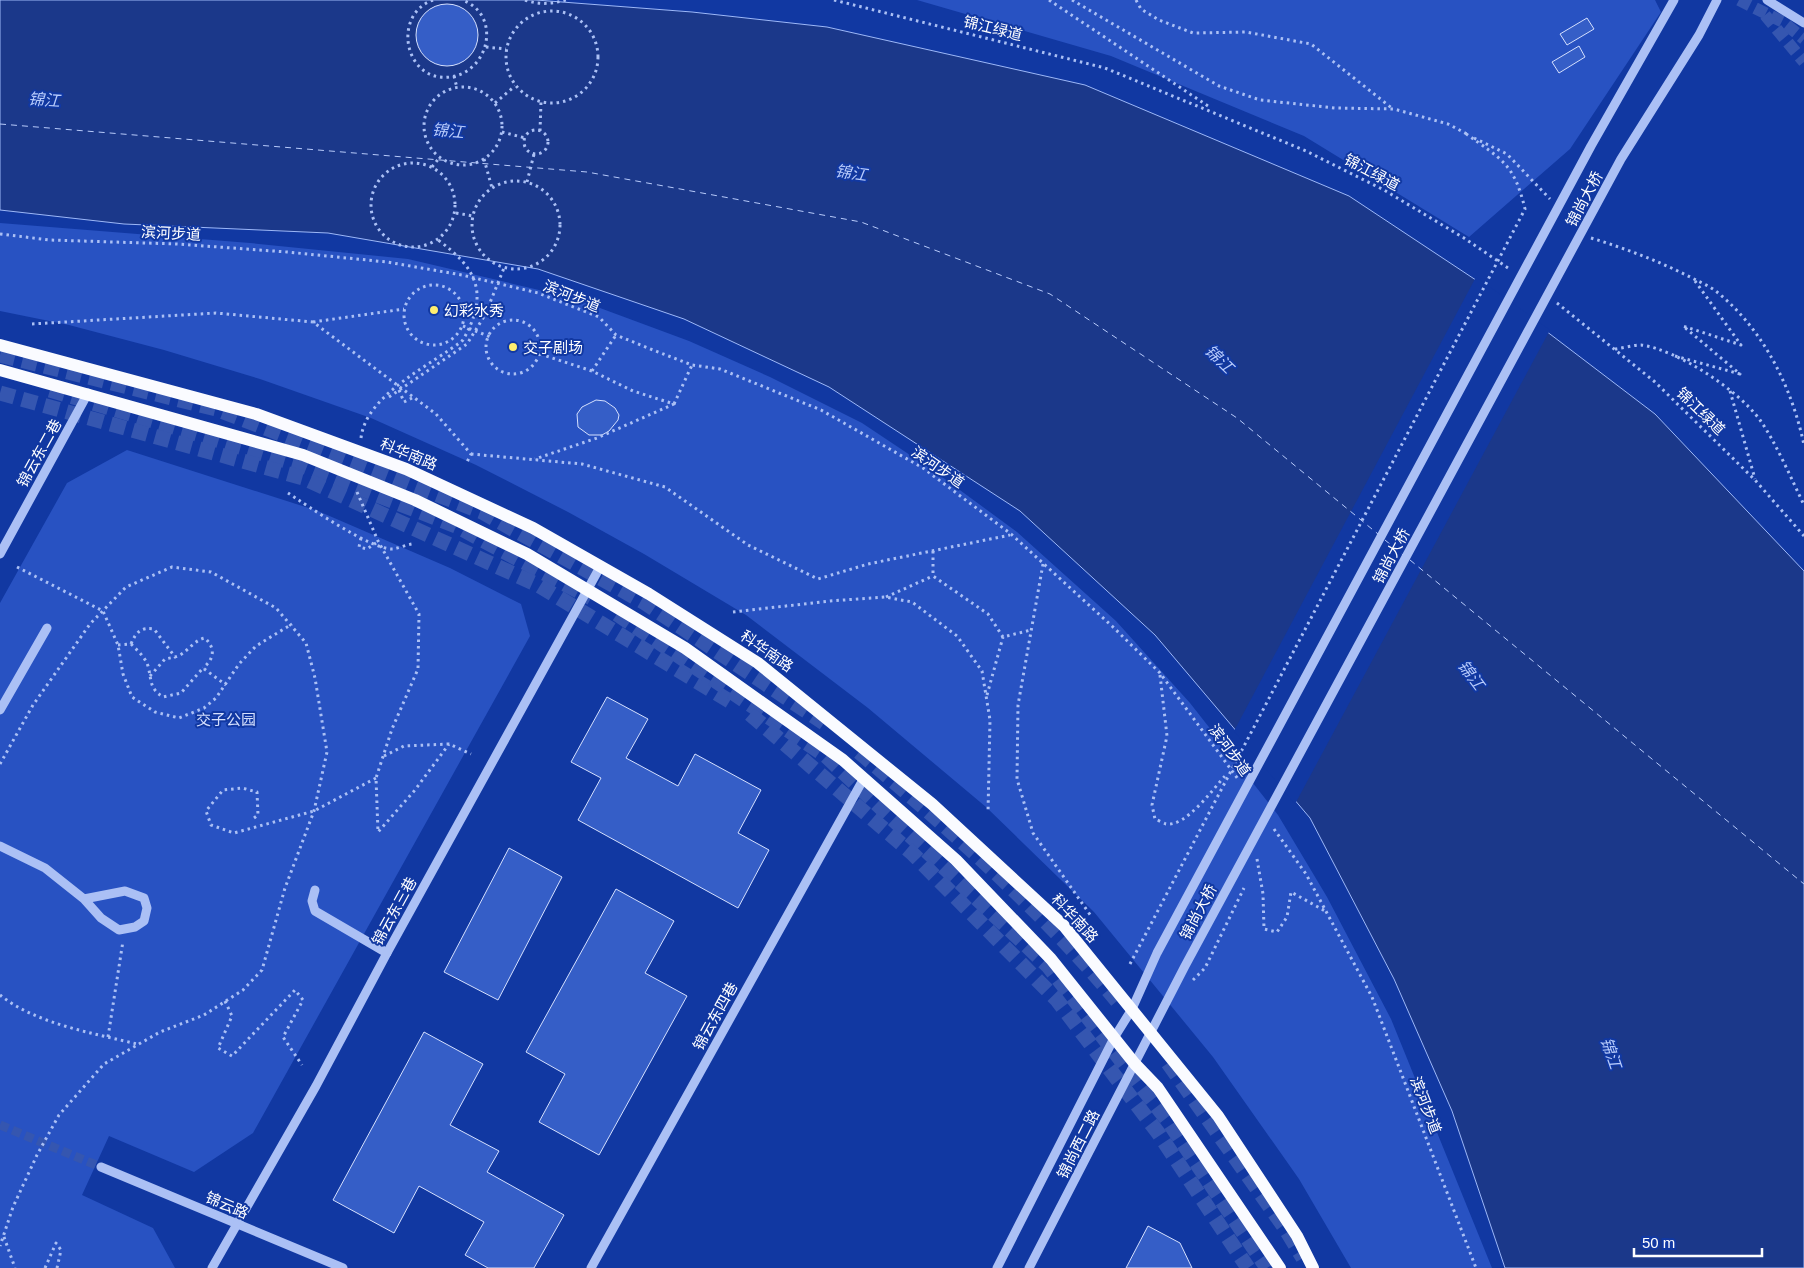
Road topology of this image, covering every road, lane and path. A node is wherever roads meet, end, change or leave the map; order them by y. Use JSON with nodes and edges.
{"nodes":[{"id":1,"x":433,"y":0,"type":"edge"},
{"id":2,"x":462,"y":0,"type":"edge"},
{"id":3,"x":525,"y":0,"type":"edge"},
{"id":4,"x":566,"y":0,"type":"edge"},
{"id":5,"x":834,"y":0,"type":"edge"},
{"id":6,"x":1049,"y":0,"type":"edge"},
{"id":7,"x":1072,"y":0,"type":"edge"},
{"id":8,"x":1136,"y":0,"type":"edge"},
{"id":9,"x":1674,"y":0,"type":"edge"},
{"id":10,"x":1717,"y":0,"type":"edge"},
{"id":11,"x":1767,"y":0,"type":"edge"},
{"id":12,"x":553,"y":3,"type":"junction"},
{"id":13,"x":553,"y":12,"type":"junction"},
{"id":14,"x":1804,"y":23,"type":"edge"},
{"id":15,"x":486,"y":47,"type":"junction"},
{"id":16,"x":506,"y":49,"type":"junction"},
{"id":17,"x":454,"y":76,"type":"junction"},
{"id":18,"x":515,"y":86,"type":"junction"},
{"id":19,"x":457,"y":88,"type":"junction"},
{"id":20,"x":541,"y":102,"type":"junction"},
{"id":21,"x":495,"y":103,"type":"junction"},
{"id":22,"x":1394,"y":109,"type":"junction"},
{"id":23,"x":1217,"y":113,"type":"junction"},
{"id":24,"x":540,"y":131,"type":"junction"},
{"id":25,"x":502,"y":132,"type":"junction"},
{"id":26,"x":1465,"y":133,"type":"junction"},
{"id":27,"x":525,"y":138,"type":"junction"},
{"id":28,"x":534,"y":154,"type":"junction"},
{"id":29,"x":440,"y":158,"type":"junction"},
{"id":30,"x":484,"y":159,"type":"junction"},
{"id":31,"x":432,"y":167,"type":"junction"},
{"id":32,"x":527,"y":182,"type":"junction"},
{"id":33,"x":492,"y":188,"type":"junction"},
{"id":34,"x":1554,"y":204,"type":"dead end"},
{"id":35,"x":456,"y":213,"type":"junction"},
{"id":36,"x":473,"y":216,"type":"junction"},
{"id":37,"x":0,"y":234,"type":"edge"},
{"id":38,"x":1583,"y":236,"type":"dead end"},
{"id":39,"x":438,"y":240,"type":"junction"},
{"id":40,"x":504,"y":268,"type":"junction"},
{"id":41,"x":1518,"y":276,"type":"dead end"},
{"id":42,"x":1693,"y":279,"type":"junction"},
{"id":43,"x":1556,"y":302,"type":"dead end"},
{"id":44,"x":404,"y":309,"type":"junction"},
{"id":45,"x":314,"y":322,"type":"junction"},
{"id":46,"x":32,"y":324,"type":"dead end"},
{"id":47,"x":463,"y":326,"type":"junction"},
{"id":48,"x":470,"y":328,"type":"junction"},
{"id":49,"x":616,"y":335,"type":"junction"},
{"id":50,"x":491,"y":337,"type":"junction"},
{"id":51,"x":0,"y":345,"type":"edge"},
{"id":52,"x":1614,"y":349,"type":"junction"},
{"id":53,"x":534,"y":352,"type":"dead end"},
{"id":54,"x":539,"y":354,"type":"junction"},
{"id":55,"x":1675,"y":356,"type":"junction"},
{"id":56,"x":692,"y":365,"type":"junction"},
{"id":57,"x":0,"y":370,"type":"edge"},
{"id":58,"x":592,"y":371,"type":"junction"},
{"id":59,"x":399,"y":390,"type":"junction"},
{"id":60,"x":1730,"y":390,"type":"junction"},
{"id":61,"x":88,"y":393,"type":"junction"},
{"id":62,"x":414,"y":397,"type":"junction"},
{"id":63,"x":382,"y":401,"type":"junction"},
{"id":64,"x":674,"y":404,"type":"junction"},
{"id":65,"x":361,"y":442,"type":"dead end"},
{"id":66,"x":1804,"y":445,"type":"edge"},
{"id":67,"x":470,"y":454,"type":"junction"},
{"id":68,"x":533,"y":460,"type":"junction"},
{"id":69,"x":466,"y":464,"type":"dead end"},
{"id":70,"x":1755,"y":480,"type":"junction"},
{"id":71,"x":357,"y":485,"type":"dead end"},
{"id":72,"x":288,"y":493,"type":"dead end"},
{"id":73,"x":1804,"y":505,"type":"edge"},
{"id":74,"x":1011,"y":534,"type":"junction"},
{"id":75,"x":1804,"y":536,"type":"edge"},
{"id":76,"x":361,"y":538,"type":"junction"},
{"id":77,"x":378,"y":541,"type":"junction"},
{"id":78,"x":412,"y":544,"type":"dead end"},
{"id":79,"x":933,"y":550,"type":"junction"},
{"id":80,"x":0,"y":554,"type":"edge"},
{"id":81,"x":1043,"y":564,"type":"junction"},
{"id":82,"x":17,"y":567,"type":"dead end"},
{"id":83,"x":600,"y":567,"type":"junction"},
{"id":84,"x":933,"y":576,"type":"junction"},
{"id":85,"x":587,"y":590,"type":"junction"},
{"id":86,"x":885,"y":597,"type":"junction"},
{"id":87,"x":103,"y":611,"type":"junction"},
{"id":88,"x":733,"y":612,"type":"dead end"},
{"id":89,"x":292,"y":624,"type":"junction"},
{"id":90,"x":48,"y":628,"type":"dead end"},
{"id":91,"x":1032,"y":630,"type":"junction"},
{"id":92,"x":1003,"y":637,"type":"junction"},
{"id":93,"x":131,"y":644,"type":"junction"},
{"id":94,"x":118,"y":645,"type":"junction"},
{"id":95,"x":175,"y":657,"type":"junction"},
{"id":96,"x":203,"y":668,"type":"junction"},
{"id":97,"x":1160,"y":673,"type":"junction"},
{"id":98,"x":149,"y":676,"type":"junction"},
{"id":99,"x":226,"y":685,"type":"junction"},
{"id":100,"x":986,"y":698,"type":"junction"},
{"id":101,"x":0,"y":710,"type":"edge"},
{"id":102,"x":449,"y":744,"type":"junction"},
{"id":103,"x":471,"y":754,"type":"dead end"},
{"id":104,"x":383,"y":756,"type":"junction"},
{"id":105,"x":0,"y":764,"type":"edge"},
{"id":106,"x":1229,"y":772,"type":"junction"},
{"id":107,"x":376,"y":778,"type":"junction"},
{"id":108,"x":864,"y":778,"type":"junction"},
{"id":109,"x":1243,"y":787,"type":"dead end"},
{"id":110,"x":314,"y":811,"type":"junction"},
{"id":111,"x":988,"y":814,"type":"dead end"},
{"id":112,"x":254,"y":818,"type":"dead end"},
{"id":113,"x":1272,"y":826,"type":"dead end"},
{"id":114,"x":0,"y":846,"type":"edge"},
{"id":115,"x":1257,"y":859,"type":"dead end"},
{"id":116,"x":315,"y":890,"type":"dead end"},
{"id":117,"x":84,"y":899,"type":"junction"},
{"id":118,"x":1327,"y":912,"type":"junction"},
{"id":119,"x":1091,"y":916,"type":"dead end"},
{"id":120,"x":125,"y":929,"type":"junction"},
{"id":121,"x":386,"y":953,"type":"junction"},
{"id":122,"x":1130,"y":964,"type":"dead end"},
{"id":123,"x":0,"y":995,"type":"edge"},
{"id":124,"x":225,"y":1002,"type":"junction"},
{"id":125,"x":1132,"y":1009,"type":"junction"},
{"id":126,"x":1152,"y":1033,"type":"junction"},
{"id":127,"x":108,"y":1037,"type":"junction"},
{"id":128,"x":1114,"y":1038,"type":"junction"},
{"id":129,"x":138,"y":1044,"type":"junction"},
{"id":130,"x":1135,"y":1064,"type":"junction"},
{"id":131,"x":302,"y":1065,"type":"dead end"},
{"id":132,"x":101,"y":1167,"type":"tunnel mouth"},
{"id":133,"x":237,"y":1224,"type":"junction"},
{"id":134,"x":4,"y":1236,"type":"junction"},
{"id":135,"x":0,"y":1246,"type":"edge"},
{"id":136,"x":16,"y":1268,"type":"edge"},
{"id":137,"x":45,"y":1268,"type":"edge"},
{"id":138,"x":57,"y":1268,"type":"edge"},
{"id":139,"x":212,"y":1268,"type":"edge"},
{"id":140,"x":343,"y":1268,"type":"edge"},
{"id":141,"x":591,"y":1268,"type":"edge"},
{"id":142,"x":997,"y":1268,"type":"edge"},
{"id":143,"x":1029,"y":1268,"type":"edge"},
{"id":144,"x":1280,"y":1268,"type":"edge"},
{"id":145,"x":1313,"y":1268,"type":"edge"},
{"id":146,"x":1476,"y":1268,"type":"edge"}],
"edges":[{"from":1,"to":17,"type":"path"},
{"from":2,"to":15,"type":"path"},
{"from":3,"to":12,"type":"path"},
{"from":4,"to":12,"type":"path"},
{"from":5,"to":23,"type":"path","name":"锦江绿道"},
{"from":6,"to":23,"type":"path"},
{"from":7,"to":22,"type":"path"},
{"from":8,"to":22,"type":"path"},
{"from":9,"to":125,"type":"street","name":"锦尚大桥"},
{"from":10,"to":126,"type":"street","name":"锦尚大桥"},
{"from":11,"to":14,"type":"street"},
{"from":12,"to":13,"type":"path"},
{"from":13,"to":16,"type":"path"},
{"from":13,"to":20,"type":"path"},
{"from":15,"to":16,"type":"path"},
{"from":15,"to":17,"type":"path"},
{"from":16,"to":18,"type":"path"},
{"from":17,"to":19,"type":"path"},
{"from":18,"to":20,"type":"path"},
{"from":18,"to":21,"type":"path"},
{"from":19,"to":21,"type":"path"},
{"from":19,"to":29,"type":"path"},
{"from":20,"to":24,"type":"path"},
{"from":21,"to":25,"type":"path"},
{"from":22,"to":26,"type":"path"},
{"from":23,"to":41,"type":"path","name":"锦江绿道"},
{"from":24,"to":27,"type":"path"},
{"from":24,"to":28,"type":"path"},
{"from":25,"to":27,"type":"path"},
{"from":25,"to":30,"type":"path"},
{"from":26,"to":34,"type":"path"},
{"from":26,"to":106,"type":"path"},
{"from":27,"to":28,"type":"path"},
{"from":28,"to":32,"type":"path"},
{"from":29,"to":30,"type":"path"},
{"from":29,"to":31,"type":"path"},
{"from":30,"to":33,"type":"path"},
{"from":31,"to":35,"type":"path"},
{"from":31,"to":39,"type":"path"},
{"from":32,"to":33,"type":"path"},
{"from":32,"to":40,"type":"path"},
{"from":33,"to":36,"type":"path"},
{"from":35,"to":36,"type":"path"},
{"from":35,"to":39,"type":"path"},
{"from":36,"to":40,"type":"path"},
{"from":37,"to":49,"type":"path","name":"滨河步道"},
{"from":38,"to":42,"type":"path"},
{"from":39,"to":48,"type":"path"},
{"from":40,"to":59,"type":"path"},
{"from":42,"to":55,"type":"path"},
{"from":42,"to":66,"type":"path"},
{"from":43,"to":52,"type":"path","name":"锦江绿道"},
{"from":44,"to":45,"type":"path"},
{"from":44,"to":47,"type":"path"},
{"from":44,"to":47,"type":"path"},
{"from":45,"to":46,"type":"path"},
{"from":45,"to":62,"type":"path"},
{"from":47,"to":48,"type":"path"},
{"from":48,"to":50,"type":"path"},
{"from":48,"to":63,"type":"path"},
{"from":49,"to":56,"type":"path","name":"滨河步道"},
{"from":49,"to":58,"type":"path"},
{"from":50,"to":54,"type":"path"},
{"from":50,"to":54,"type":"path"},
{"from":51,"to":83,"type":"main road","name":"科华南路"},
{"from":52,"to":55,"type":"path"},
{"from":52,"to":70,"type":"path","name":"锦江绿道"},
{"from":53,"to":54,"type":"path"},
{"from":54,"to":58,"type":"path"},
{"from":55,"to":60,"type":"path"},
{"from":56,"to":64,"type":"path"},
{"from":56,"to":74,"type":"path","name":"滨河步道"},
{"from":57,"to":61,"type":"main road"},
{"from":58,"to":64,"type":"path"},
{"from":59,"to":62,"type":"path"},
{"from":59,"to":63,"type":"path"},
{"from":60,"to":70,"type":"path"},
{"from":60,"to":73,"type":"path"},
{"from":61,"to":80,"type":"street","name":"锦云东二巷"},
{"from":61,"to":85,"type":"main road"},
{"from":62,"to":67,"type":"path"},
{"from":63,"to":65,"type":"path"},
{"from":64,"to":68,"type":"path"},
{"from":67,"to":68,"type":"path"},
{"from":67,"to":69,"type":"path"},
{"from":68,"to":79,"type":"path"},
{"from":70,"to":75,"type":"path","name":"锦江绿道"},
{"from":71,"to":77,"type":"path"},
{"from":72,"to":76,"type":"path"},
{"from":74,"to":79,"type":"path"},
{"from":74,"to":81,"type":"path","name":"滨河步道"},
{"from":76,"to":77,"type":"path"},
{"from":76,"to":78,"type":"path"},
{"from":77,"to":104,"type":"path"},
{"from":79,"to":84,"type":"path"},
{"from":81,"to":91,"type":"path"},
{"from":81,"to":97,"type":"path","name":"滨河步道"},
{"from":82,"to":87,"type":"path"},
{"from":83,"to":85,"type":"street","name":"锦云东三巷"},
{"from":83,"to":125,"type":"main road","name":"科华南路"},
{"from":84,"to":86,"type":"path"},
{"from":84,"to":92,"type":"path"},
{"from":85,"to":108,"type":"main road"},
{"from":85,"to":121,"type":"street","name":"锦云东三巷"},
{"from":86,"to":88,"type":"path"},
{"from":86,"to":100,"type":"path"},
{"from":87,"to":89,"type":"path"},
{"from":87,"to":94,"type":"path"},
{"from":87,"to":105,"type":"path"},
{"from":89,"to":99,"type":"path"},
{"from":89,"to":110,"type":"path"},
{"from":90,"to":101,"type":"street"},
{"from":91,"to":92,"type":"path"},
{"from":91,"to":119,"type":"path"},
{"from":92,"to":100,"type":"path"},
{"from":93,"to":94,"type":"path"},
{"from":93,"to":95,"type":"path"},
{"from":93,"to":98,"type":"path"},
{"from":94,"to":99,"type":"path"},
{"from":95,"to":96,"type":"path"},
{"from":95,"to":98,"type":"path"},
{"from":96,"to":98,"type":"path"},
{"from":96,"to":99,"type":"path"},
{"from":97,"to":106,"type":"path"},
{"from":97,"to":109,"type":"path","name":"滨河步道"},
{"from":100,"to":111,"type":"path"},
{"from":102,"to":103,"type":"path"},
{"from":102,"to":104,"type":"path"},
{"from":102,"to":107,"type":"path"},
{"from":104,"to":107,"type":"path"},
{"from":106,"to":122,"type":"path"},
{"from":107,"to":110,"type":"path"},
{"from":108,"to":128,"type":"main road"},
{"from":108,"to":141,"type":"street","name":"锦云东四巷"},
{"from":110,"to":112,"type":"path"},
{"from":110,"to":124,"type":"path"},
{"from":113,"to":118,"type":"path","name":"滨河步道"},
{"from":114,"to":117,"type":"street"},
{"from":115,"to":118,"type":"path"},
{"from":116,"to":121,"type":"street"},
{"from":117,"to":120,"type":"street"},
{"from":117,"to":120,"type":"street"},
{"from":118,"to":146,"type":"path","name":"滨河步道"},
{"from":120,"to":127,"type":"path"},
{"from":121,"to":133,"type":"street","name":"锦云东三巷"},
{"from":123,"to":127,"type":"path"},
{"from":124,"to":129,"type":"path"},
{"from":124,"to":131,"type":"path"},
{"from":125,"to":126,"type":"main road","name":"科华南路"},
{"from":125,"to":128,"type":"street","name":"锦尚大桥"},
{"from":126,"to":130,"type":"street","name":"锦尚西二路"},
{"from":126,"to":145,"type":"main road","name":"科华南路"},
{"from":127,"to":129,"type":"path"},
{"from":128,"to":130,"type":"main road"},
{"from":128,"to":142,"type":"street","name":"锦尚大桥"},
{"from":129,"to":134,"type":"path"},
{"from":130,"to":143,"type":"street","name":"锦尚西二路"},
{"from":130,"to":144,"type":"main road"},
{"from":132,"to":133,"type":"street","name":"锦云路"},
{"from":133,"to":139,"type":"street","name":"锦云东三巷"},
{"from":133,"to":140,"type":"street","name":"锦云路"},
{"from":134,"to":135,"type":"path"},
{"from":134,"to":136,"type":"path"},
{"from":137,"to":138,"type":"path"}]}
